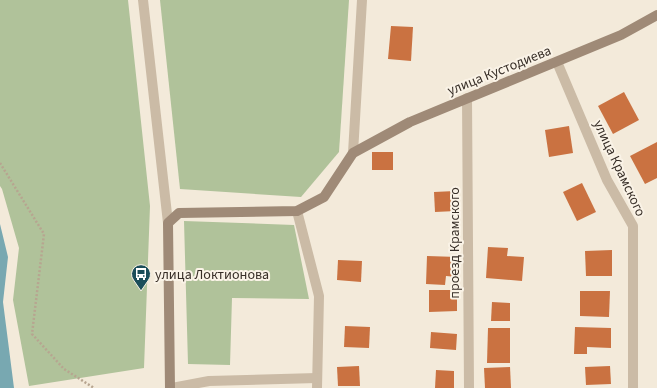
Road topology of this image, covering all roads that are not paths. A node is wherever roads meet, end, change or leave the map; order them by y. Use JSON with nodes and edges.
{"nodes":[{"id":1,"x":144,"y":0,"type":"edge"},
{"id":2,"x":362,"y":0,"type":"edge"},
{"id":3,"x":657,"y":15,"type":"edge"},
{"id":4,"x":557,"y":62,"type":"junction"},
{"id":5,"x":467,"y":98,"type":"junction"},
{"id":6,"x":353,"y":153,"type":"junction"},
{"id":7,"x":297,"y":211,"type":"junction"},
{"id":8,"x":168,"y":223,"type":"junction"},
{"id":9,"x":317,"y":383,"type":"edge"},
{"id":10,"x":171,"y":388,"type":"edge"},
{"id":11,"x":469,"y":388,"type":"edge"},
{"id":12,"x":633,"y":388,"type":"edge"}],
"edges":[{"from":1,"to":8,"type":"street"},
{"from":2,"to":6,"type":"street"},
{"from":3,"to":4,"type":"street","name":"улица Кустодиева"},
{"from":4,"to":5,"type":"street","name":"улица Кустодиева"},
{"from":4,"to":12,"type":"street","name":"улица Крамского"},
{"from":5,"to":6,"type":"street","name":"улица Кустодиева"},
{"from":5,"to":11,"type":"street","name":"проезд Крамского"},
{"from":6,"to":7,"type":"street"},
{"from":7,"to":8,"type":"street"},
{"from":7,"to":9,"type":"street"},
{"from":8,"to":10,"type":"street"},
{"from":9,"to":10,"type":"street"}]}
